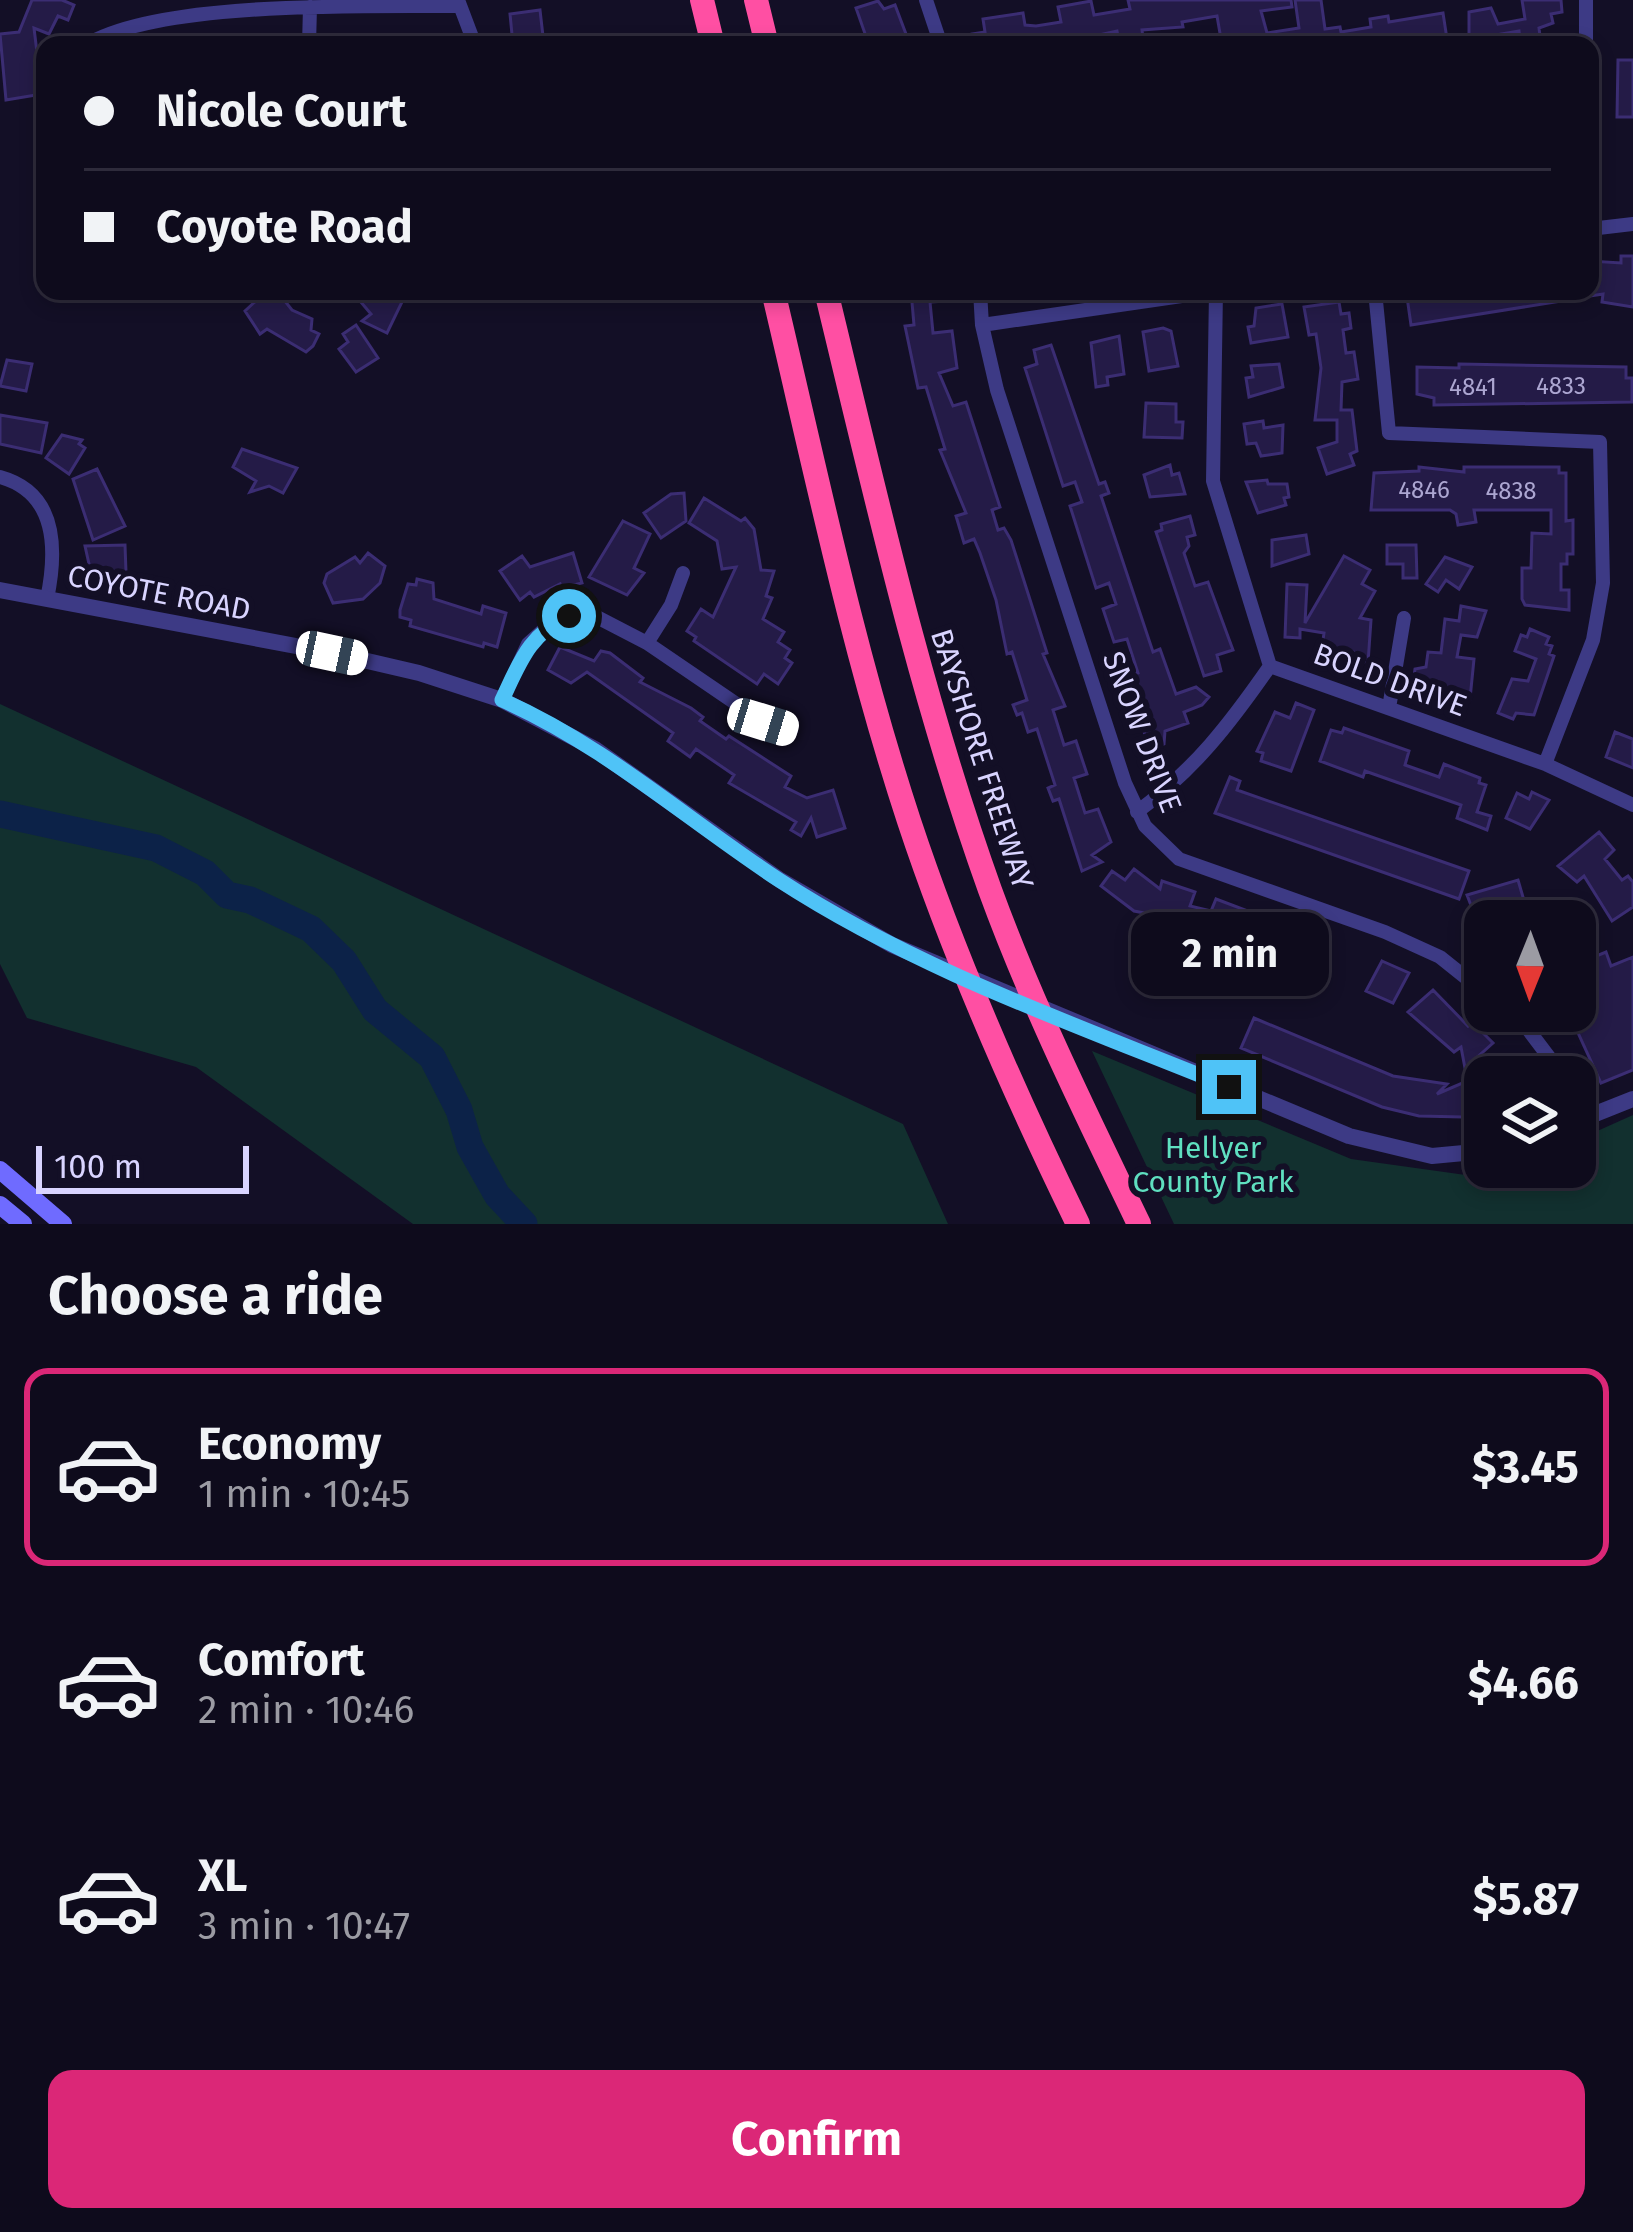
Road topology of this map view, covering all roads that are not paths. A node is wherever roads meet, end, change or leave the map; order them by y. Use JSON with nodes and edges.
{"nodes":[{"id":1,"x":703,"y":0,"type":"edge"},
{"id":2,"x":756,"y":0,"type":"edge"},
{"id":3,"x":926,"y":0,"type":"edge"},
{"id":4,"x":1586,"y":0,"type":"edge"},
{"id":5,"x":216,"y":3,"type":"edge"},
{"id":6,"x":458,"y":3,"type":"edge"},
{"id":7,"x":310,"y":7,"type":"junction"},
{"id":8,"x":100,"y":36,"type":"edge"},
{"id":9,"x":309,"y":36,"type":"edge"},
{"id":10,"x":471,"y":36,"type":"edge"},
{"id":11,"x":711,"y":36,"type":"edge"},
{"id":12,"x":765,"y":36,"type":"edge"},
{"id":13,"x":938,"y":36,"type":"edge"},
{"id":14,"x":1586,"y":36,"type":"edge"},
{"id":15,"x":1633,"y":224,"type":"edge"},
{"id":16,"x":1599,"y":229,"type":"edge"},
{"id":17,"x":774,"y":300,"type":"edge"},
{"id":18,"x":828,"y":300,"type":"edge"},
{"id":19,"x":981,"y":300,"type":"edge"},
{"id":20,"x":1154,"y":300,"type":"edge"},
{"id":21,"x":1216,"y":300,"type":"edge"},
{"id":22,"x":1376,"y":300,"type":"edge"},
{"id":23,"x":982,"y":325,"type":"junction"},
{"id":24,"x":0,"y":477,"type":"edge"},
{"id":25,"x":683,"y":573,"type":"dead end"},
{"id":26,"x":0,"y":590,"type":"edge"},
{"id":27,"x":46,"y":599,"type":"junction"},
{"id":28,"x":1404,"y":618,"type":"dead end"},
{"id":29,"x":647,"y":643,"type":"junction"},
{"id":30,"x":1270,"y":666,"type":"junction"},
{"id":31,"x":502,"y":700,"type":"junction"},
{"id":32,"x":1389,"y":708,"type":"junction"},
{"id":33,"x":791,"y":730,"type":"dead end"},
{"id":34,"x":1545,"y":764,"type":"junction"},
{"id":35,"x":1633,"y":805,"type":"edge"},
{"id":36,"x":1137,"y":812,"type":"junction"},
{"id":37,"x":1464,"y":976,"type":"edge"},
{"id":38,"x":1530,"y":1032,"type":"edge"},
{"id":39,"x":1548,"y":1056,"type":"edge"},
{"id":40,"x":1633,"y":1099,"type":"edge"},
{"id":41,"x":1596,"y":1113,"type":"edge"},
{"id":42,"x":1464,"y":1153,"type":"edge"},
{"id":43,"x":0,"y":1172,"type":"edge"},
{"id":44,"x":0,"y":1205,"type":"edge"},
{"id":45,"x":23,"y":1224,"type":"edge"},
{"id":46,"x":63,"y":1224,"type":"edge"},
{"id":47,"x":1078,"y":1224,"type":"edge"},
{"id":48,"x":1139,"y":1224,"type":"edge"}],
"edges":[{"from":1,"to":11,"type":"highway"},
{"from":2,"to":12,"type":"highway"},
{"from":3,"to":13,"type":"street"},
{"from":4,"to":14,"type":"street"},
{"from":5,"to":7,"type":"street"},
{"from":5,"to":8,"type":"street"},
{"from":6,"to":7,"type":"street"},
{"from":6,"to":10,"type":"street"},
{"from":7,"to":9,"type":"street"},
{"from":15,"to":16,"type":"street"},
{"from":17,"to":47,"type":"highway"},
{"from":18,"to":48,"type":"highway","name":"BAYSHORE FREEWAY"},
{"from":19,"to":23,"type":"street","name":"SNOW DRIVE"},
{"from":20,"to":23,"type":"street"},
{"from":21,"to":30,"type":"street"},
{"from":22,"to":34,"type":"street"},
{"from":23,"to":36,"type":"street","name":"SNOW DRIVE"},
{"from":24,"to":27,"type":"street"},
{"from":25,"to":29,"type":"street"},
{"from":26,"to":27,"type":"street","name":"COYOTE ROAD"},
{"from":27,"to":31,"type":"street","name":"COYOTE ROAD"},
{"from":28,"to":32,"type":"street"},
{"from":29,"to":31,"type":"street"},
{"from":29,"to":33,"type":"street"},
{"from":30,"to":32,"type":"street","name":"BOLD DRIVE"},
{"from":30,"to":36,"type":"street","name":"BOLD DRIVE"},
{"from":31,"to":42,"type":"street","name":"COYOTE ROAD"},
{"from":32,"to":34,"type":"street","name":"BOLD DRIVE"},
{"from":34,"to":35,"type":"street","name":"BOLD DRIVE"},
{"from":36,"to":37,"type":"street","name":"SNOW DRIVE"},
{"from":38,"to":39,"type":"street"},
{"from":40,"to":41,"type":"street"},
{"from":43,"to":46,"type":"main road"},
{"from":44,"to":45,"type":"main road"}]}
